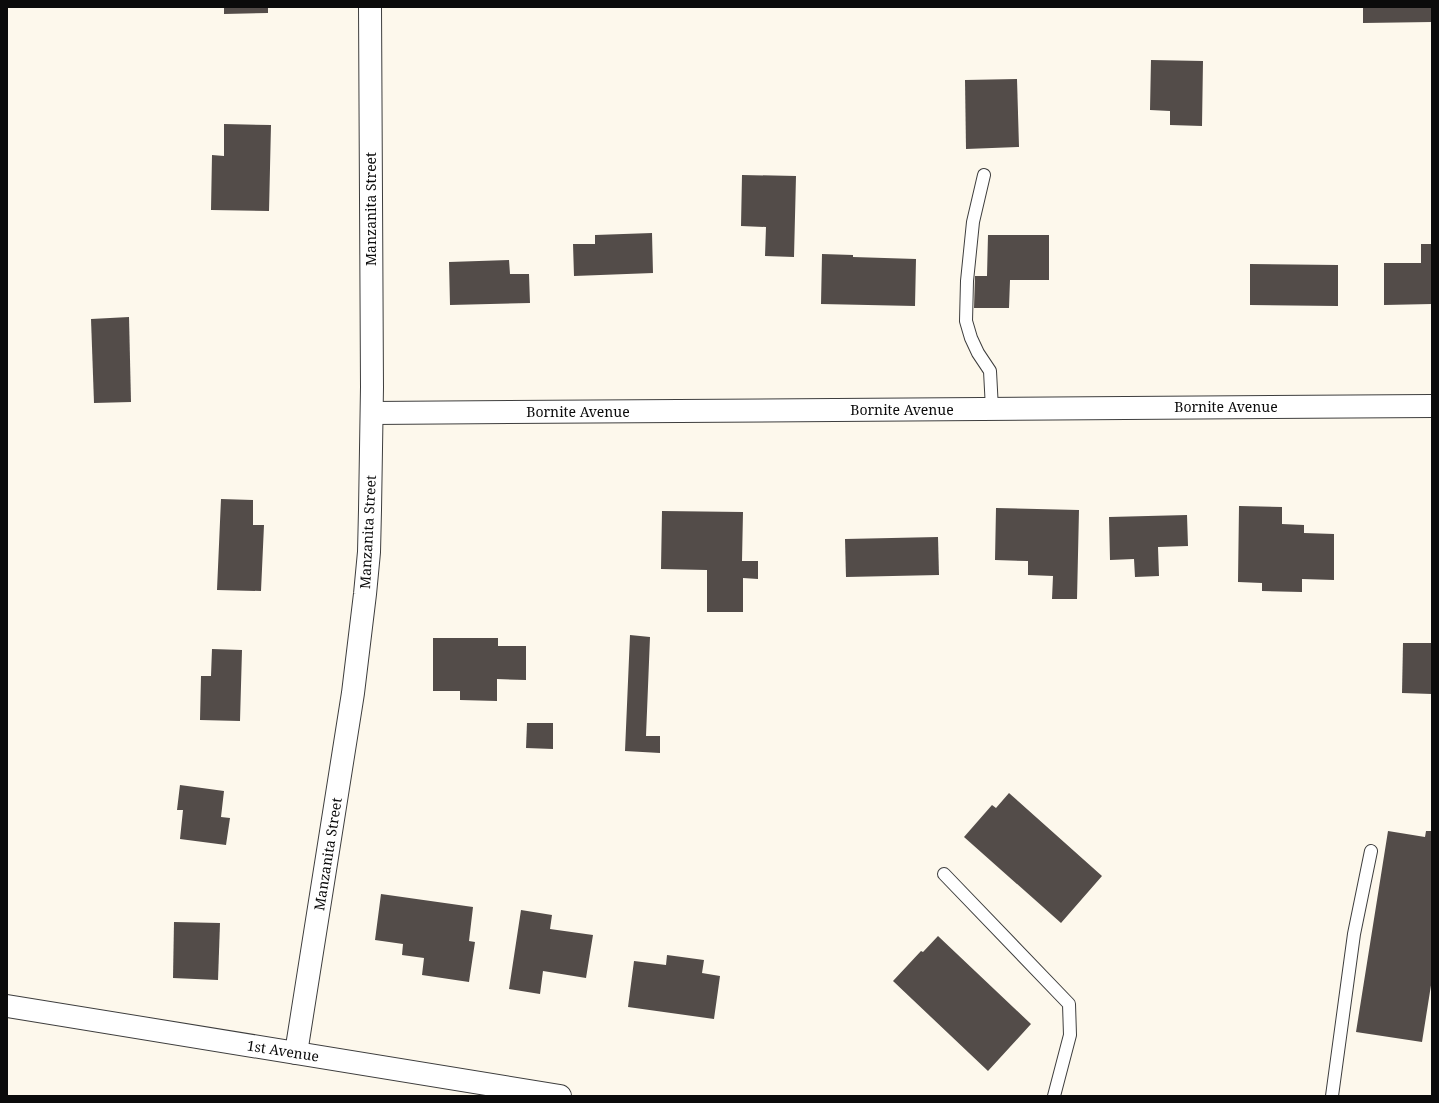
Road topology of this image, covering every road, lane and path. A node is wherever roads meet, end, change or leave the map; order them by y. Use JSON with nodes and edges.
{"nodes":[{"id":1,"x":370,"y":7,"type":"edge"},
{"id":2,"x":984,"y":175,"type":"dead end"},
{"id":3,"x":1432,"y":406,"type":"edge"},
{"id":4,"x":992,"y":409,"type":"junction"},
{"id":5,"x":372,"y":413,"type":"junction"},
{"id":6,"x":1371,"y":851,"type":"dead end"},
{"id":7,"x":944,"y":874,"type":"dead end"},
{"id":8,"x":7,"y":1006,"type":"edge"},
{"id":9,"x":296,"y":1053,"type":"junction"},
{"id":10,"x":560,"y":1096,"type":"edge"},
{"id":11,"x":1054,"y":1096,"type":"edge"},
{"id":12,"x":1332,"y":1096,"type":"edge"}],
"edges":[{"from":1,"to":5,"type":"street","name":"Manzanita Street"},
{"from":2,"to":4,"type":"lane"},
{"from":3,"to":4,"type":"street","name":"Bornite Avenue"},
{"from":4,"to":5,"type":"street","name":"Bornite Avenue"},
{"from":5,"to":9,"type":"street","name":"Manzanita Street"},
{"from":6,"to":12,"type":"lane"},
{"from":7,"to":11,"type":"lane"},
{"from":8,"to":9,"type":"street","name":"1st Avenue"},
{"from":9,"to":10,"type":"street","name":"1st Avenue"}]}
